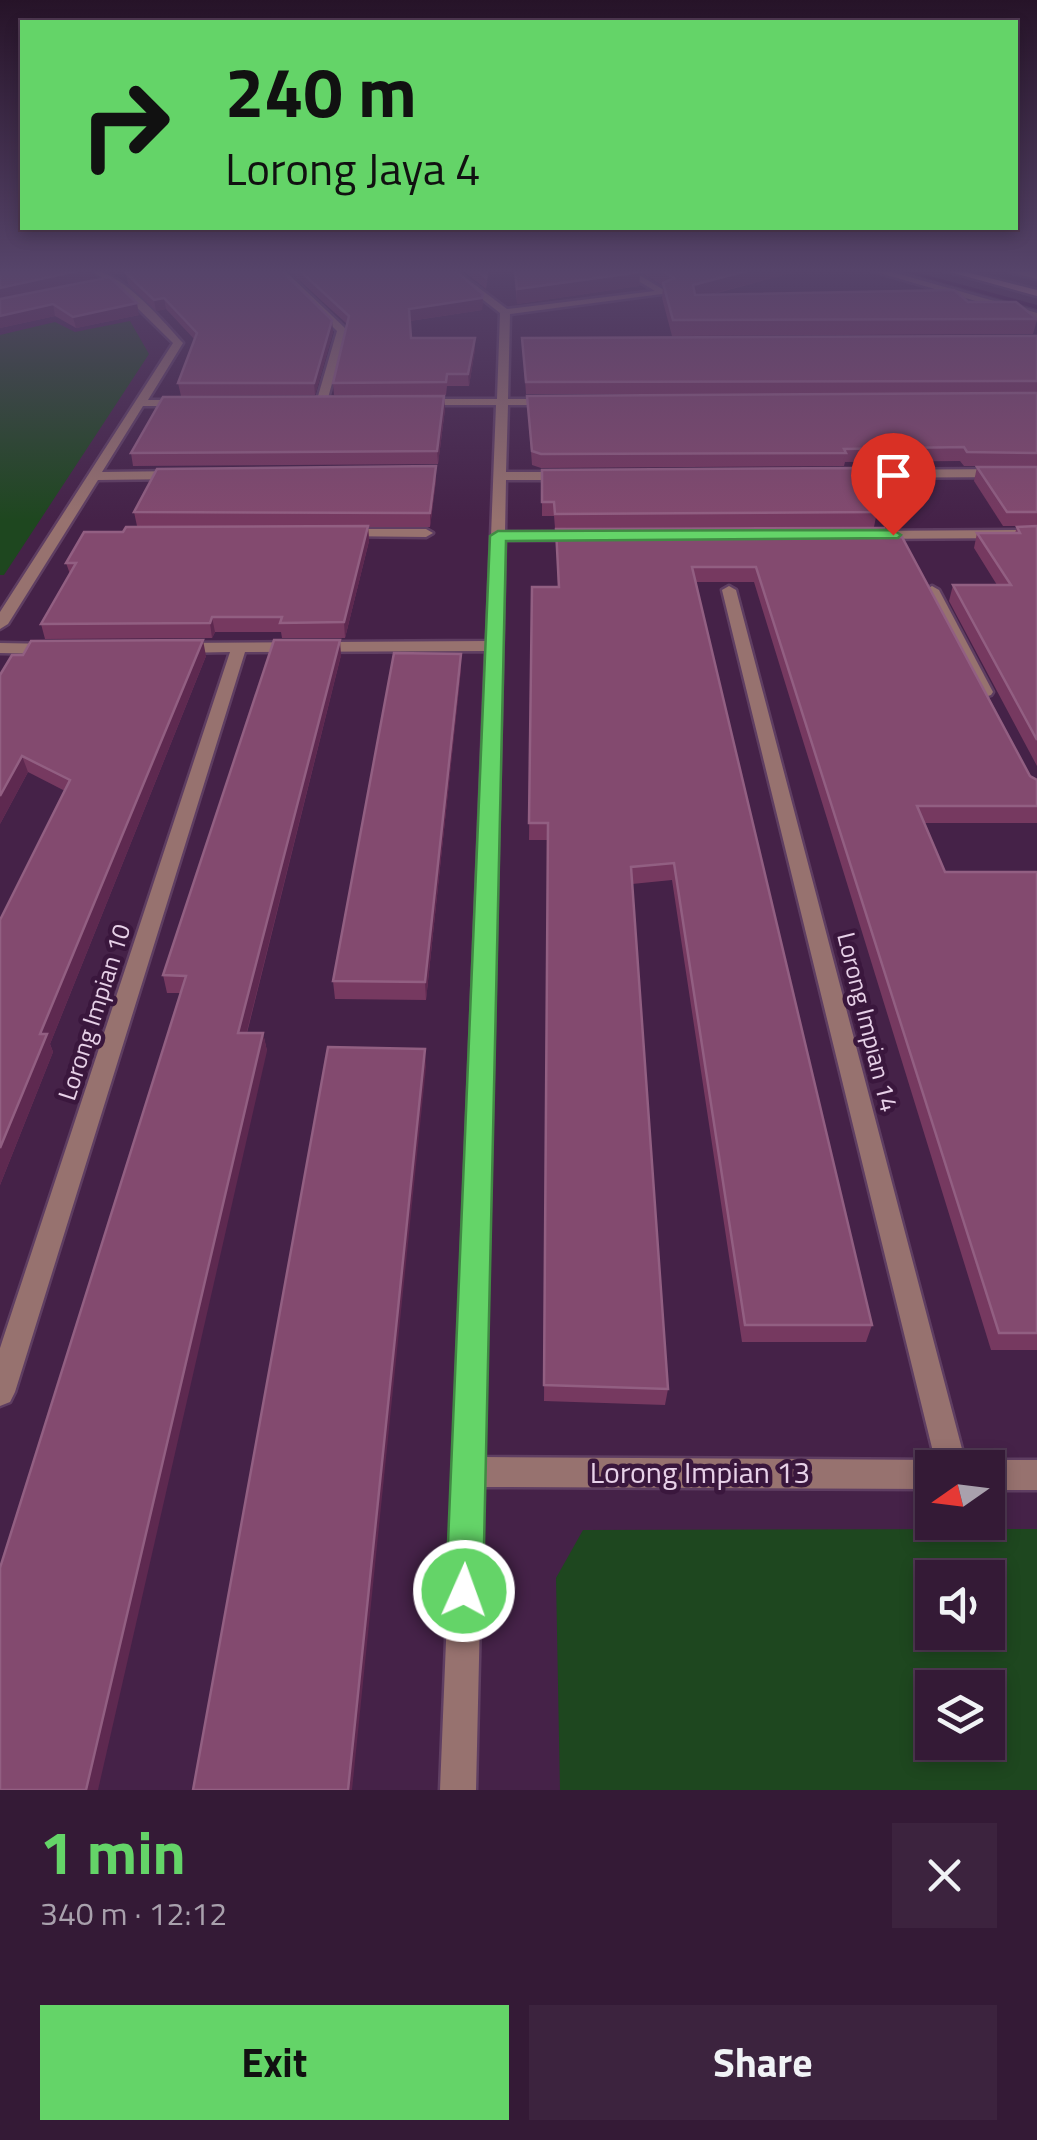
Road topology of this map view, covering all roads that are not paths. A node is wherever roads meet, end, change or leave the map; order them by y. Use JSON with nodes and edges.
{"nodes":[{"id":1,"x":171,"y":354,"type":"edge"},
{"id":2,"x":336,"y":354,"type":"edge"},
{"id":3,"x":504,"y":354,"type":"edge"},
{"id":4,"x":339,"y":402,"type":"edge"},
{"id":5,"x":407,"y":402,"type":"edge"},
{"id":6,"x":559,"y":402,"type":"edge"},
{"id":7,"x":142,"y":403,"type":"junction"},
{"id":8,"x":196,"y":403,"type":"edge"},
{"id":9,"x":304,"y":403,"type":"edge"},
{"id":10,"x":322,"y":403,"type":"junction"},
{"id":11,"x":502,"y":403,"type":"junction"},
{"id":12,"x":1037,"y":473,"type":"edge"},
{"id":13,"x":818,"y":474,"type":"edge"},
{"id":14,"x":190,"y":475,"type":"edge"},
{"id":15,"x":93,"y":476,"type":"junction"},
{"id":16,"x":500,"y":476,"type":"junction"},
{"id":17,"x":579,"y":476,"type":"edge"},
{"id":18,"x":329,"y":533,"type":"edge"},
{"id":19,"x":426,"y":533,"type":"edge"},
{"id":20,"x":56,"y":534,"type":"junction"},
{"id":21,"x":76,"y":534,"type":"dead end"},
{"id":22,"x":1037,"y":534,"type":"edge"},
{"id":23,"x":854,"y":535,"type":"edge"},
{"id":24,"x":498,"y":536,"type":"junction"},
{"id":25,"x":597,"y":536,"type":"edge"},
{"id":26,"x":729,"y":590,"type":"edge"},
{"id":27,"x":932,"y":590,"type":"edge"},
{"id":28,"x":0,"y":624,"type":"edge"},
{"id":29,"x":494,"y":646,"type":"junction"},
{"id":30,"x":0,"y":648,"type":"edge"},
{"id":31,"x":166,"y":648,"type":"edge"},
{"id":32,"x":239,"y":648,"type":"junction"},
{"id":33,"x":74,"y":649,"type":"edge"},
{"id":34,"x":993,"y":707,"type":"edge"},
{"id":35,"x":0,"y":1392,"type":"edge"},
{"id":36,"x":947,"y":1450,"type":"edge"},
{"id":37,"x":468,"y":1472,"type":"junction"},
{"id":38,"x":915,"y":1474,"type":"edge"},
{"id":39,"x":1005,"y":1475,"type":"edge"},
{"id":40,"x":1037,"y":1475,"type":"edge"},
{"id":41,"x":458,"y":1790,"type":"edge"}],
"edges":[{"from":1,"to":7,"type":"street"},
{"from":2,"to":10,"type":"street"},
{"from":3,"to":11,"type":"street"},
{"from":4,"to":10,"type":"street"},
{"from":5,"to":11,"type":"street"},
{"from":6,"to":11,"type":"street"},
{"from":7,"to":8,"type":"street"},
{"from":7,"to":15,"type":"street"},
{"from":9,"to":10,"type":"street"},
{"from":11,"to":16,"type":"street"},
{"from":12,"to":13,"type":"street"},
{"from":14,"to":15,"type":"street"},
{"from":15,"to":20,"type":"street"},
{"from":16,"to":17,"type":"street"},
{"from":16,"to":24,"type":"street"},
{"from":18,"to":19,"type":"street"},
{"from":20,"to":21,"type":"street"},
{"from":20,"to":28,"type":"street"},
{"from":22,"to":23,"type":"street"},
{"from":24,"to":25,"type":"street"},
{"from":24,"to":29,"type":"street"},
{"from":26,"to":36,"type":"street","name":"Lorong Impian 14"},
{"from":27,"to":34,"type":"street"},
{"from":29,"to":32,"type":"street"},
{"from":29,"to":37,"type":"street"},
{"from":30,"to":33,"type":"street"},
{"from":31,"to":32,"type":"street"},
{"from":32,"to":35,"type":"street","name":"Lorong Impian 10"},
{"from":37,"to":38,"type":"street","name":"Lorong Impian 13"},
{"from":37,"to":41,"type":"street"},
{"from":39,"to":40,"type":"street"}]}
